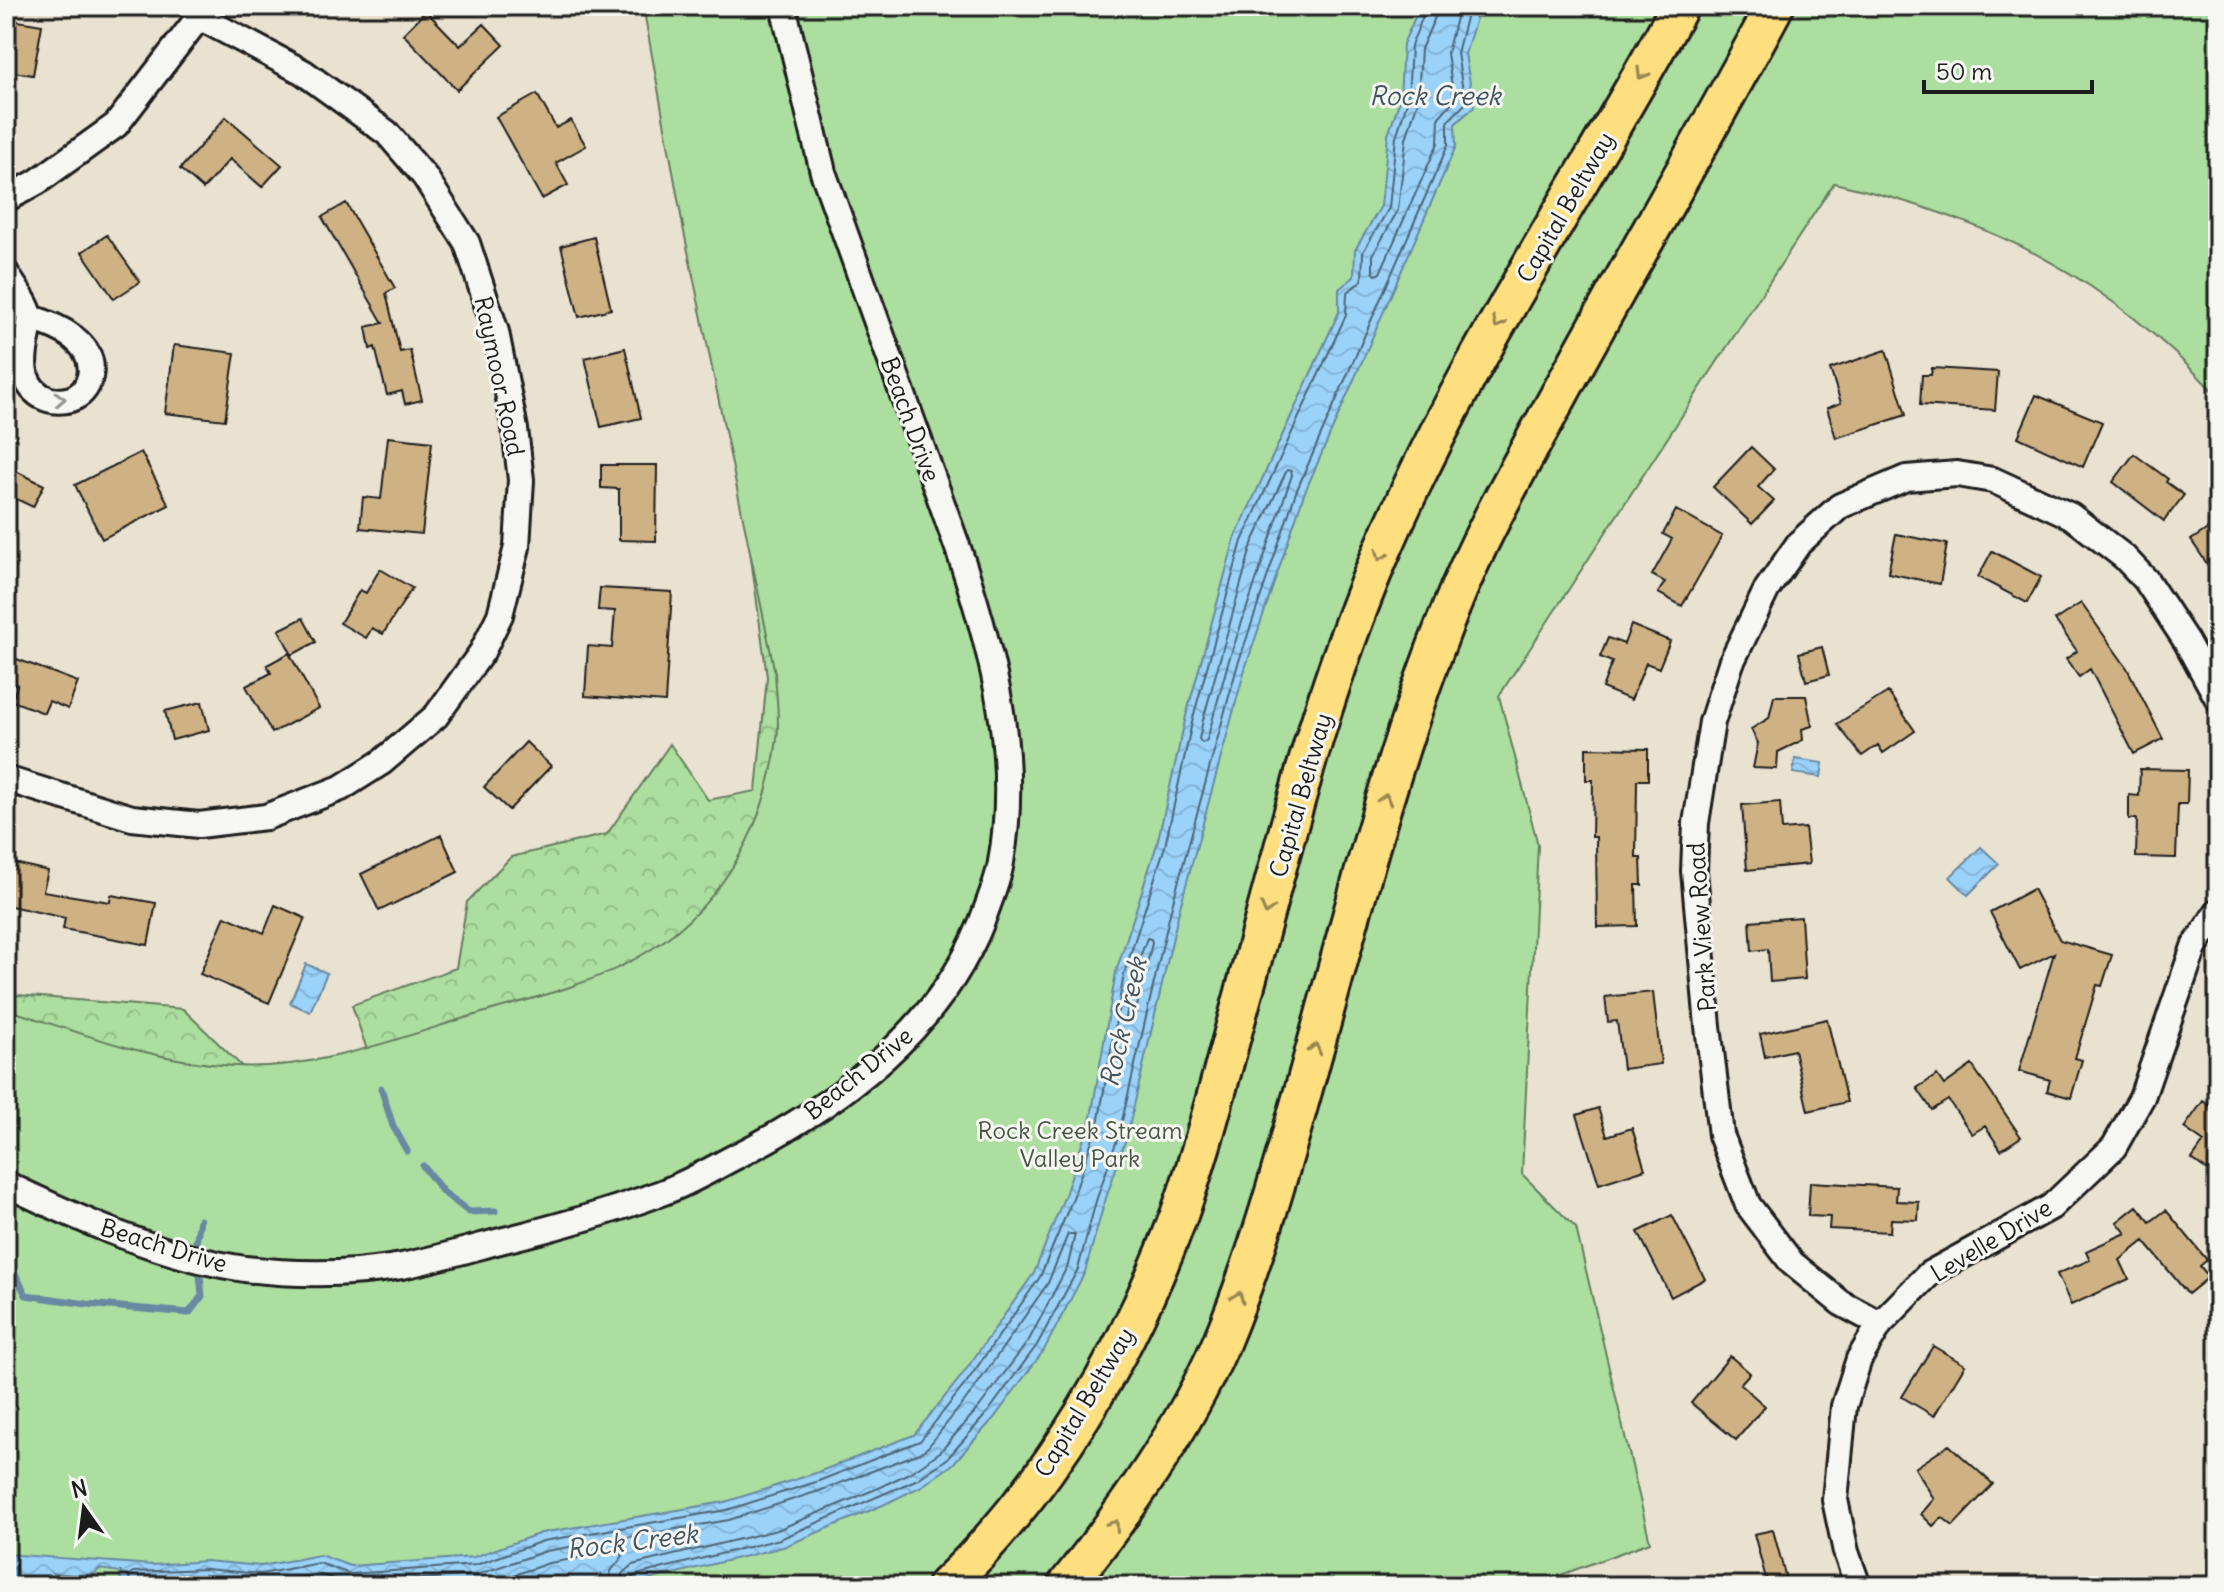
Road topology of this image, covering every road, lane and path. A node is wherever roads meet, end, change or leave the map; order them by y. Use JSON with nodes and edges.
{"nodes":[{"id":1,"x":783,"y":6,"type":"edge"},
{"id":2,"x":1680,"y":6,"type":"edge"},
{"id":3,"x":1775,"y":6,"type":"edge"},
{"id":4,"x":201,"y":12,"type":"edge"},
{"id":5,"x":6,"y":199,"type":"edge"},
{"id":6,"x":6,"y":273,"type":"edge"},
{"id":7,"x":31,"y":318,"type":"dead end"},
{"id":8,"x":2218,"y":699,"type":"edge"},
{"id":9,"x":6,"y":779,"type":"edge"},
{"id":10,"x":2218,"y":911,"type":"edge"},
{"id":11,"x":6,"y":1184,"type":"edge"},
{"id":12,"x":1880,"y":1324,"type":"junction"},
{"id":13,"x":946,"y":1586,"type":"edge"},
{"id":14,"x":1066,"y":1586,"type":"edge"},
{"id":15,"x":1858,"y":1586,"type":"edge"}],
"edges":[{"from":1,"to":11,"type":"street","name":"Beach Drive"},
{"from":2,"to":13,"type":"highway","name":"Capital Beltway","one_way":true},
{"from":14,"to":3,"type":"highway","one_way":true},
{"from":4,"to":5,"type":"street"},
{"from":4,"to":9,"type":"street","name":"Raymoor Road"},
{"from":6,"to":7,"type":"street"},
{"from":8,"to":12,"type":"street","name":"Park View Road"},
{"from":10,"to":12,"type":"street","name":"Levelle Drive"},
{"from":12,"to":15,"type":"street","name":"Levelle Drive"}]}
